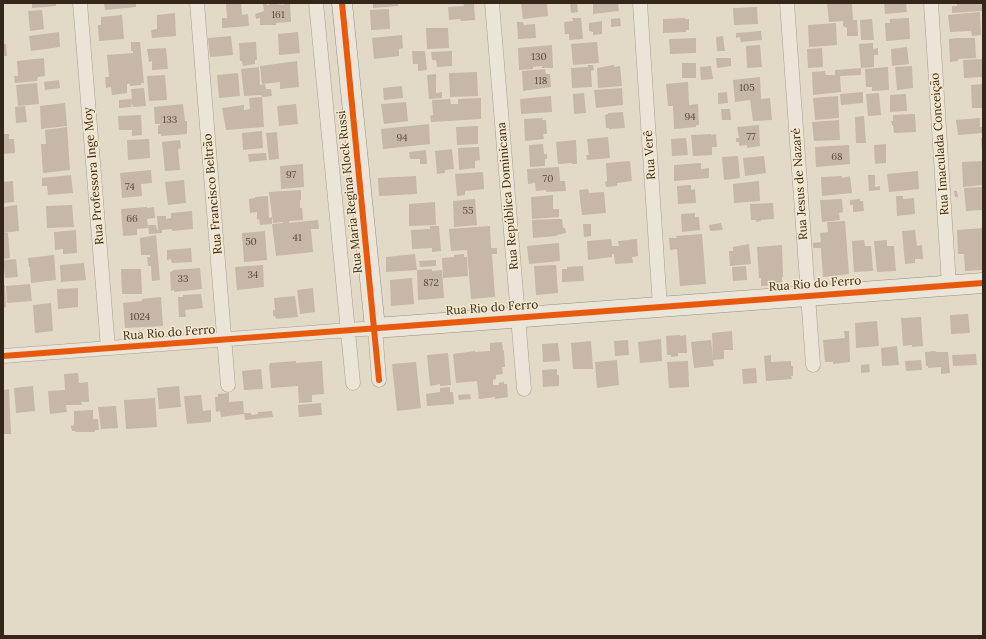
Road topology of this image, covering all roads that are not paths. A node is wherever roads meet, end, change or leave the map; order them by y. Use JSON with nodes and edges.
{"nodes":[{"id":1,"x":80,"y":3,"type":"edge"},
{"id":2,"x":197,"y":3,"type":"edge"},
{"id":3,"x":316,"y":3,"type":"edge"},
{"id":4,"x":342,"y":3,"type":"edge"},
{"id":5,"x":492,"y":3,"type":"edge"},
{"id":6,"x":640,"y":3,"type":"edge"},
{"id":7,"x":787,"y":3,"type":"edge"},
{"id":8,"x":931,"y":3,"type":"edge"},
{"id":9,"x":983,"y":283,"type":"edge"},
{"id":10,"x":948,"y":285,"type":"junction"},
{"id":11,"x":808,"y":296,"type":"junction"},
{"id":12,"x":660,"y":307,"type":"junction"},
{"id":13,"x":518,"y":318,"type":"junction"},
{"id":14,"x":375,"y":328,"type":"junction"},
{"id":15,"x":348,"y":330,"type":"junction"},
{"id":16,"x":224,"y":340,"type":"junction"},
{"id":17,"x":108,"y":348,"type":"junction"},
{"id":18,"x":3,"y":356,"type":"edge"},
{"id":19,"x":814,"y":366,"type":"dead end"},
{"id":20,"x":379,"y":380,"type":"dead end"},
{"id":21,"x":352,"y":383,"type":"dead end"},
{"id":22,"x":228,"y":385,"type":"dead end"},
{"id":23,"x":524,"y":388,"type":"dead end"}],
"edges":[{"from":1,"to":17,"type":"street","name":"Rua Professora Inge Moy"},
{"from":2,"to":16,"type":"street","name":"Rua Francisco Beltrão"},
{"from":3,"to":15,"type":"street","name":"Rua Maria Regina Klock Russi"},
{"from":4,"to":14,"type":"street","name":"Rua Maria Regina Klock Russi"},
{"from":5,"to":13,"type":"street","name":"Rua República Dominicana"},
{"from":6,"to":12,"type":"street","name":"Rua Verê"},
{"from":7,"to":11,"type":"street","name":"Rua Jesus de Nazaré"},
{"from":8,"to":10,"type":"street","name":"Rua Imaculada Conceição"},
{"from":9,"to":10,"type":"street","name":"Rua Rio do Ferro"},
{"from":10,"to":11,"type":"street","name":"Rua Rio do Ferro"},
{"from":11,"to":12,"type":"street","name":"Rua Rio do Ferro"},
{"from":11,"to":19,"type":"street","name":"Rua Jesus de Nazaré"},
{"from":12,"to":13,"type":"street","name":"Rua Rio do Ferro"},
{"from":13,"to":14,"type":"street","name":"Rua Rio do Ferro"},
{"from":13,"to":23,"type":"street","name":"Rua República Dominicana"},
{"from":14,"to":15,"type":"street","name":"Rua Rio do Ferro"},
{"from":14,"to":20,"type":"street","name":"Rua Maria Regina Klock Russi"},
{"from":15,"to":16,"type":"street","name":"Rua Rio do Ferro"},
{"from":15,"to":21,"type":"street","name":"Rua Maria Regina Klock Russi"},
{"from":16,"to":17,"type":"street","name":"Rua Rio do Ferro"},
{"from":16,"to":22,"type":"street","name":"Rua Francisco Beltrão"},
{"from":17,"to":18,"type":"street","name":"Rua Rio do Ferro"}]}
